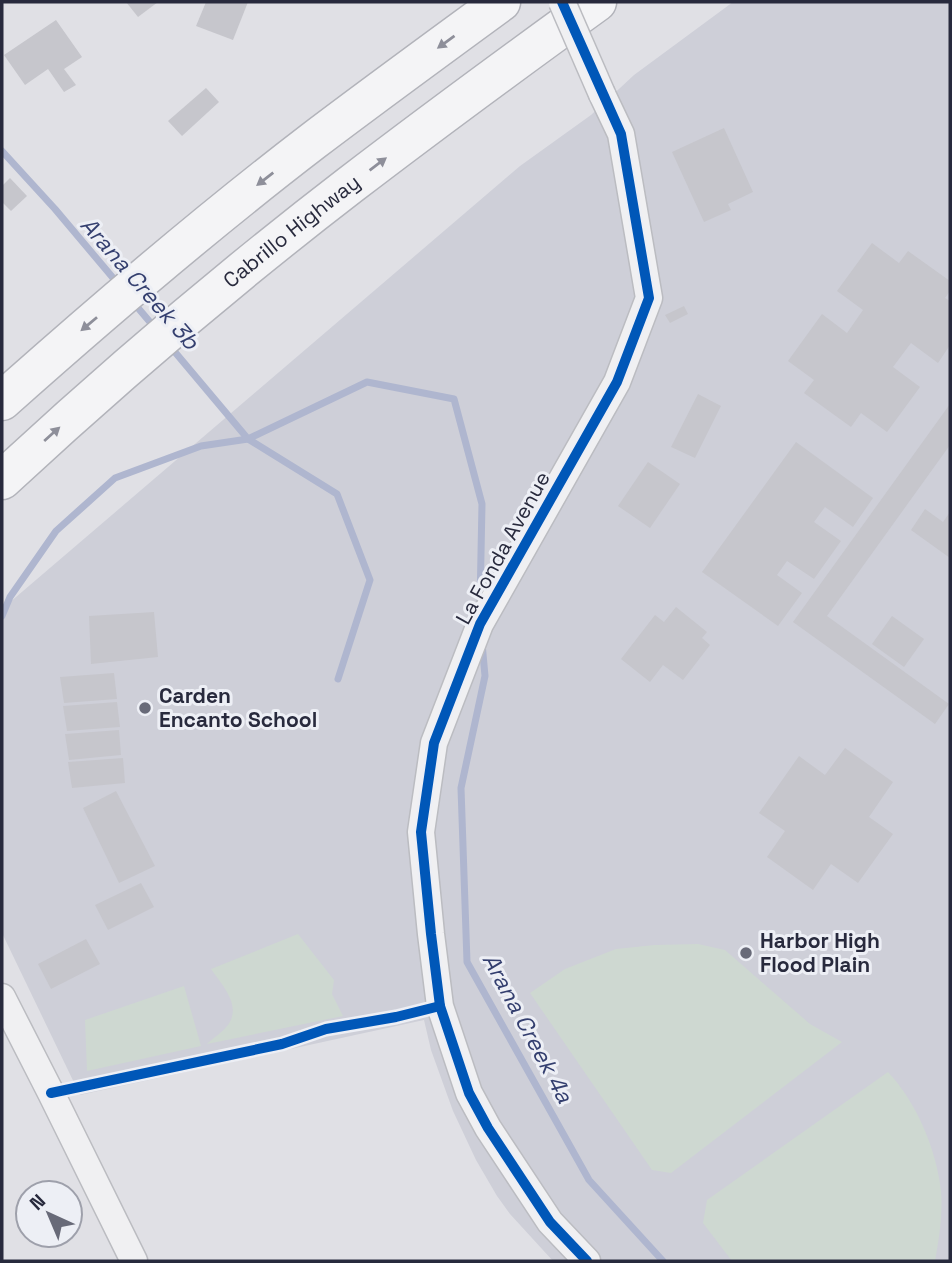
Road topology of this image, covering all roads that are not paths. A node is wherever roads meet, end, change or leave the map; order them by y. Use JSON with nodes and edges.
{"nodes":[{"id":1,"x":501,"y":2,"type":"edge"},
{"id":2,"x":562,"y":2,"type":"edge"},
{"id":3,"x":597,"y":2,"type":"edge"},
{"id":4,"x":2,"y":401,"type":"edge"},
{"id":5,"x":2,"y":480,"type":"edge"},
{"id":6,"x":2,"y":997,"type":"edge"},
{"id":7,"x":134,"y":1261,"type":"edge"},
{"id":8,"x":587,"y":1261,"type":"edge"}],
"edges":[{"from":1,"to":4,"type":"highway","one_way":true},
{"from":2,"to":8,"type":"street","name":"La Fonda Avenue","bridge":true},
{"from":5,"to":3,"type":"highway","name":"Cabrillo Highway","one_way":true},
{"from":6,"to":7,"type":"street"}]}
